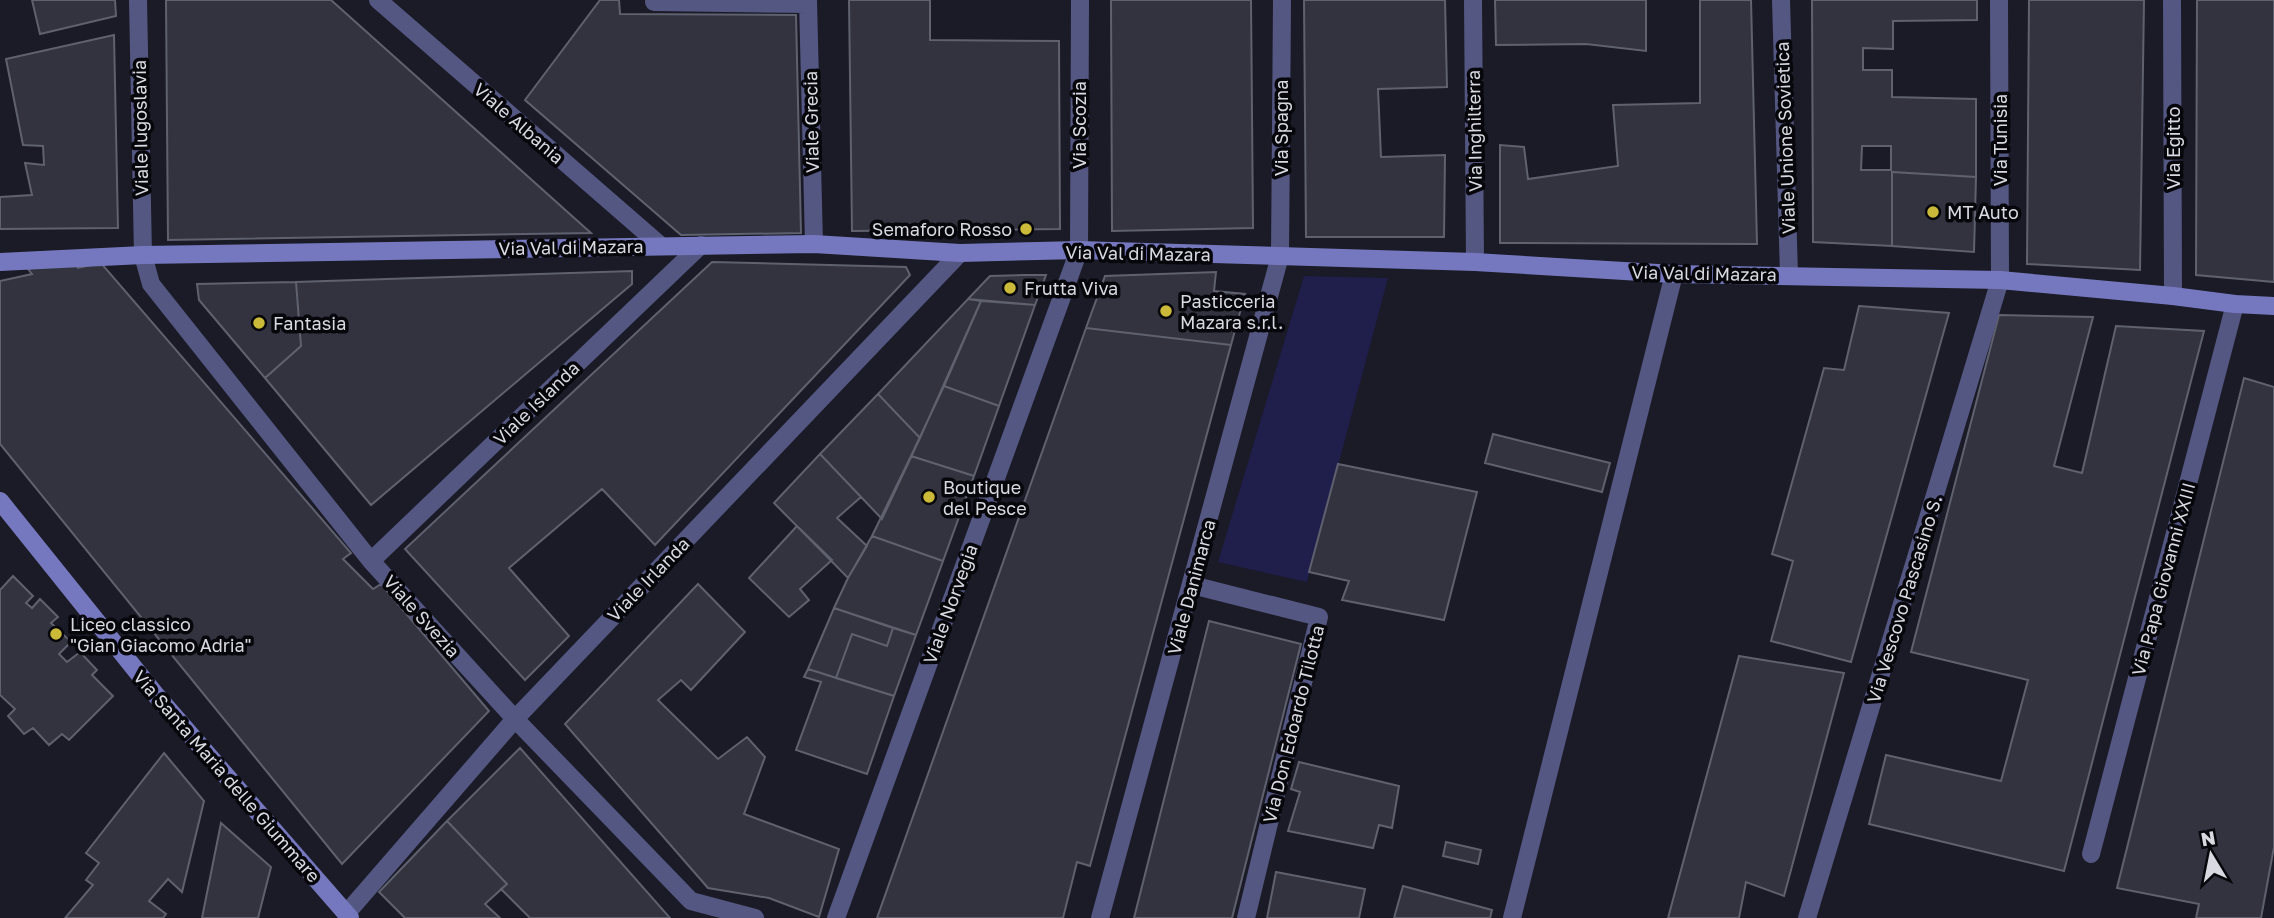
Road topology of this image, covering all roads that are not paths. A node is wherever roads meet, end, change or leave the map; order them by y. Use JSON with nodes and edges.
{"nodes":[{"id":1,"x":138,"y":0,"type":"edge"},
{"id":2,"x":378,"y":0,"type":"edge"},
{"id":3,"x":1080,"y":0,"type":"edge"},
{"id":4,"x":1282,"y":0,"type":"edge"},
{"id":5,"x":1473,"y":0,"type":"edge"},
{"id":6,"x":1782,"y":0,"type":"edge"},
{"id":7,"x":1999,"y":0,"type":"edge"},
{"id":8,"x":2172,"y":0,"type":"edge"},
{"id":9,"x":654,"y":2,"type":"dead end"},
{"id":10,"x":808,"y":2,"type":"edge"},
{"id":11,"x":814,"y":244,"type":"junction"},
{"id":12,"x":660,"y":245,"type":"junction"},
{"id":13,"x":701,"y":245,"type":"junction"},
{"id":14,"x":1079,"y":250,"type":"junction"},
{"id":15,"x":960,"y":253,"type":"junction"},
{"id":16,"x":143,"y":255,"type":"junction"},
{"id":17,"x":1280,"y":256,"type":"junction"},
{"id":18,"x":0,"y":262,"type":"edge"},
{"id":19,"x":1475,"y":262,"type":"junction"},
{"id":20,"x":1674,"y":274,"type":"junction"},
{"id":21,"x":1789,"y":275,"type":"junction"},
{"id":22,"x":2000,"y":280,"type":"junction"},
{"id":23,"x":2173,"y":296,"type":"junction"},
{"id":24,"x":2235,"y":304,"type":"junction"},
{"id":25,"x":2274,"y":306,"type":"edge"},
{"id":26,"x":0,"y":501,"type":"edge"},
{"id":27,"x":372,"y":561,"type":"junction"},
{"id":28,"x":1192,"y":586,"type":"junction"},
{"id":29,"x":515,"y":719,"type":"junction"},
{"id":30,"x":2091,"y":854,"type":"dead end"},
{"id":31,"x":348,"y":916,"type":"edge"},
{"id":32,"x":755,"y":918,"type":"edge"},
{"id":33,"x":836,"y":918,"type":"edge"},
{"id":34,"x":1100,"y":918,"type":"edge"},
{"id":35,"x":1246,"y":918,"type":"edge"},
{"id":36,"x":1512,"y":918,"type":"edge"},
{"id":37,"x":1807,"y":918,"type":"edge"}],
"edges":[{"from":1,"to":16,"type":"street","name":"Viale Iugoslavia"},
{"from":2,"to":12,"type":"street","name":"Viale Albania"},
{"from":3,"to":14,"type":"street","name":"Via Scozia"},
{"from":4,"to":17,"type":"street","name":"Via Spagna"},
{"from":5,"to":19,"type":"street","name":"Via Inghilterra"},
{"from":6,"to":21,"type":"street","name":"Viale Unione Sovietica"},
{"from":7,"to":22,"type":"street","name":"Via Tunisia"},
{"from":8,"to":23,"type":"street","name":"Via Egitto"},
{"from":9,"to":10,"type":"street"},
{"from":10,"to":11,"type":"street","name":"Viale Grecia"},
{"from":11,"to":13,"type":"street","name":"Via Val di Mazara"},
{"from":11,"to":15,"type":"street","name":"Via Val di Mazara"},
{"from":12,"to":13,"type":"street","name":"Via Val di Mazara"},
{"from":12,"to":16,"type":"street","name":"Via Val di Mazara"},
{"from":13,"to":27,"type":"street","name":"Viale Islanda"},
{"from":14,"to":15,"type":"street","name":"Via Val di Mazara"},
{"from":14,"to":17,"type":"street","name":"Via Val di Mazara"},
{"from":14,"to":33,"type":"street","name":"Viale Norvegia"},
{"from":15,"to":29,"type":"street","name":"Viale Irlanda"},
{"from":16,"to":18,"type":"street","name":"Via Val di Mazara"},
{"from":16,"to":27,"type":"street","name":"Viale Svezia"},
{"from":17,"to":19,"type":"street","name":"Via Val di Mazara"},
{"from":17,"to":28,"type":"street","name":"Viale Danimarca"},
{"from":19,"to":20,"type":"street","name":"Via Val di Mazara"},
{"from":20,"to":21,"type":"street","name":"Via Val di Mazara"},
{"from":20,"to":36,"type":"street"},
{"from":21,"to":22,"type":"street","name":"Via Val di Mazara"},
{"from":22,"to":23,"type":"street","name":"Via Val di Mazara"},
{"from":22,"to":37,"type":"street","name":"Via Vescovo Pascasino S."},
{"from":23,"to":24,"type":"street","name":"Via Val di Mazara"},
{"from":24,"to":25,"type":"street","name":"Via Val di Mazara"},
{"from":24,"to":30,"type":"street","name":"Via Papa Giovanni XXIII"},
{"from":26,"to":31,"type":"street","name":"Via Santa Maria delle Giummare"},
{"from":27,"to":29,"type":"street","name":"Viale Svezia"},
{"from":28,"to":34,"type":"street","name":"Viale Danimarca"},
{"from":28,"to":35,"type":"street","name":"Via Don Edoardo Tilotta"},
{"from":29,"to":31,"type":"street","name":"Viale Irlanda"},
{"from":29,"to":32,"type":"street","name":"Viale Svezia"}]}
